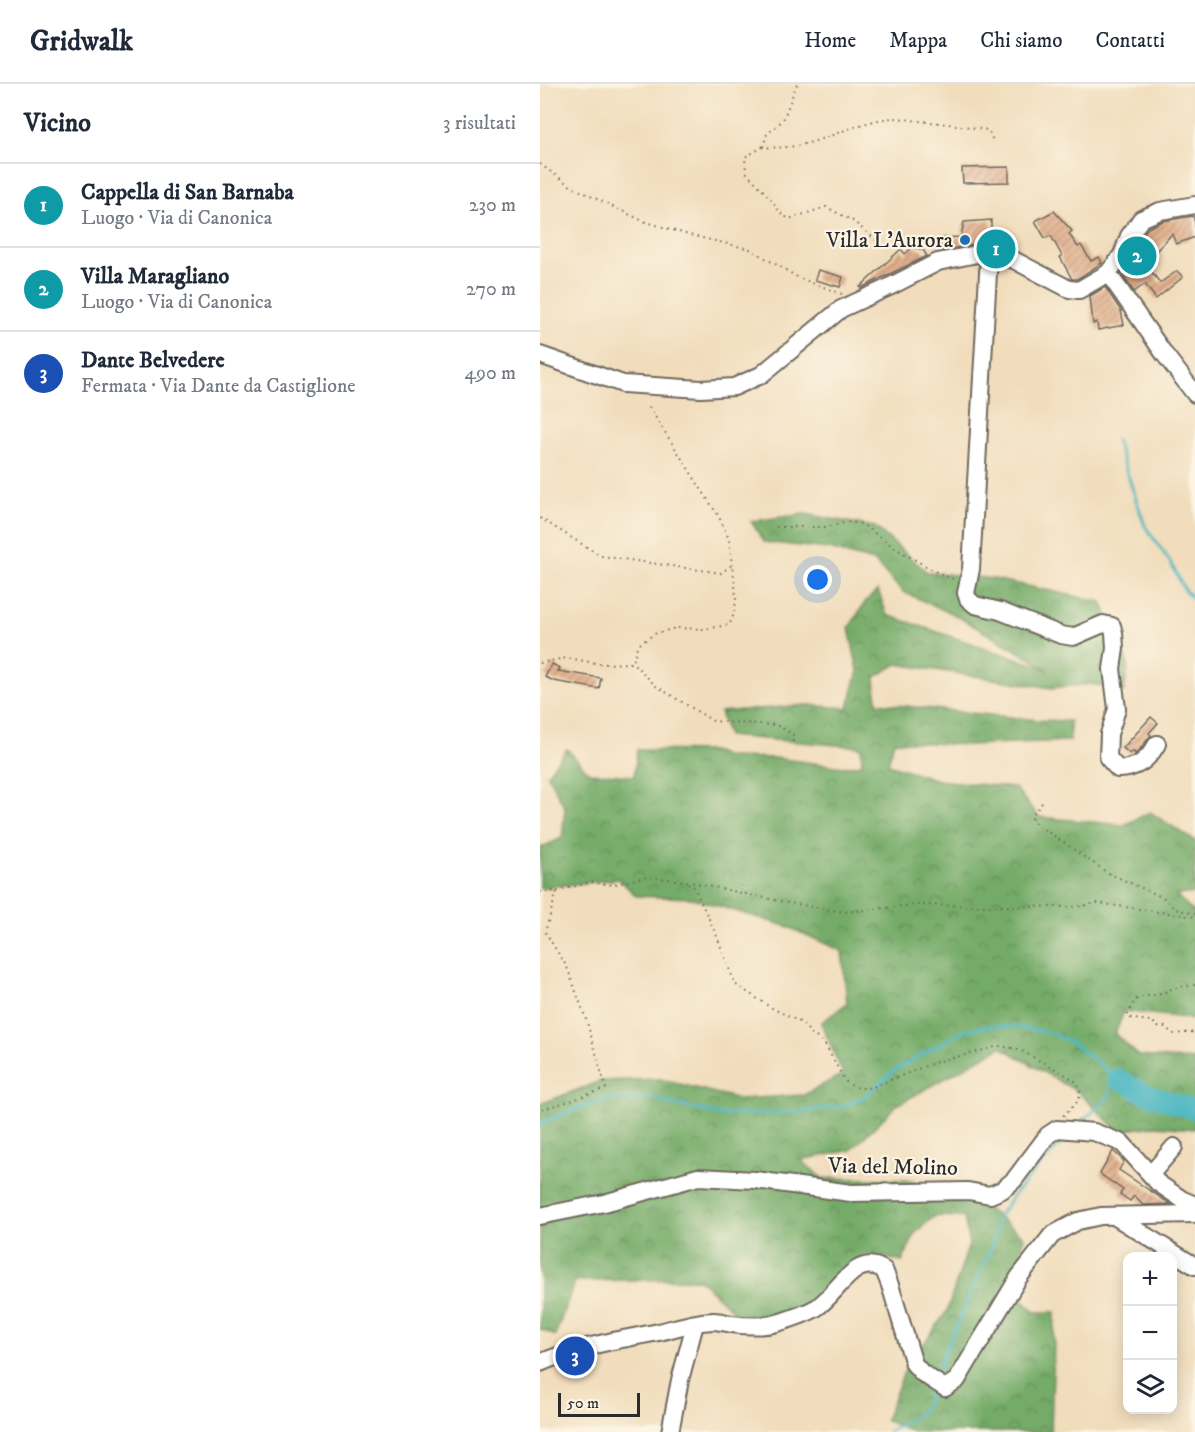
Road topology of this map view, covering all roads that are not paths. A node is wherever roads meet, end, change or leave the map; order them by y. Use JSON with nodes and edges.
{"nodes":[{"id":1,"x":1195,"y":205,"type":"edge"},
{"id":2,"x":989,"y":256,"type":"junction"},
{"id":3,"x":1108,"y":273,"type":"junction"},
{"id":4,"x":540,"y":355,"type":"edge"},
{"id":5,"x":1195,"y":394,"type":"edge"},
{"id":6,"x":1157,"y":744,"type":"dead end"},
{"id":7,"x":1174,"y":1147,"type":"dead end"},
{"id":8,"x":1151,"y":1174,"type":"junction"},
{"id":9,"x":1195,"y":1205,"type":"edge"},
{"id":10,"x":1195,"y":1214,"type":"edge"},
{"id":11,"x":540,"y":1216,"type":"edge"},
{"id":12,"x":1113,"y":1216,"type":"junction"},
{"id":13,"x":1195,"y":1266,"type":"edge"},
{"id":14,"x":695,"y":1324,"type":"junction"},
{"id":15,"x":540,"y":1363,"type":"edge"},
{"id":16,"x":670,"y":1432,"type":"edge"}],
"edges":[{"from":1,"to":3,"type":"street"},
{"from":2,"to":3,"type":"street"},
{"from":2,"to":4,"type":"street"},
{"from":2,"to":6,"type":"street"},
{"from":3,"to":5,"type":"street"},
{"from":7,"to":8,"type":"street"},
{"from":8,"to":9,"type":"street"},
{"from":8,"to":11,"type":"street","name":"Via del Molino"},
{"from":10,"to":12,"type":"street"},
{"from":12,"to":13,"type":"street"},
{"from":12,"to":14,"type":"street"},
{"from":14,"to":15,"type":"street"},
{"from":14,"to":16,"type":"street"}]}
